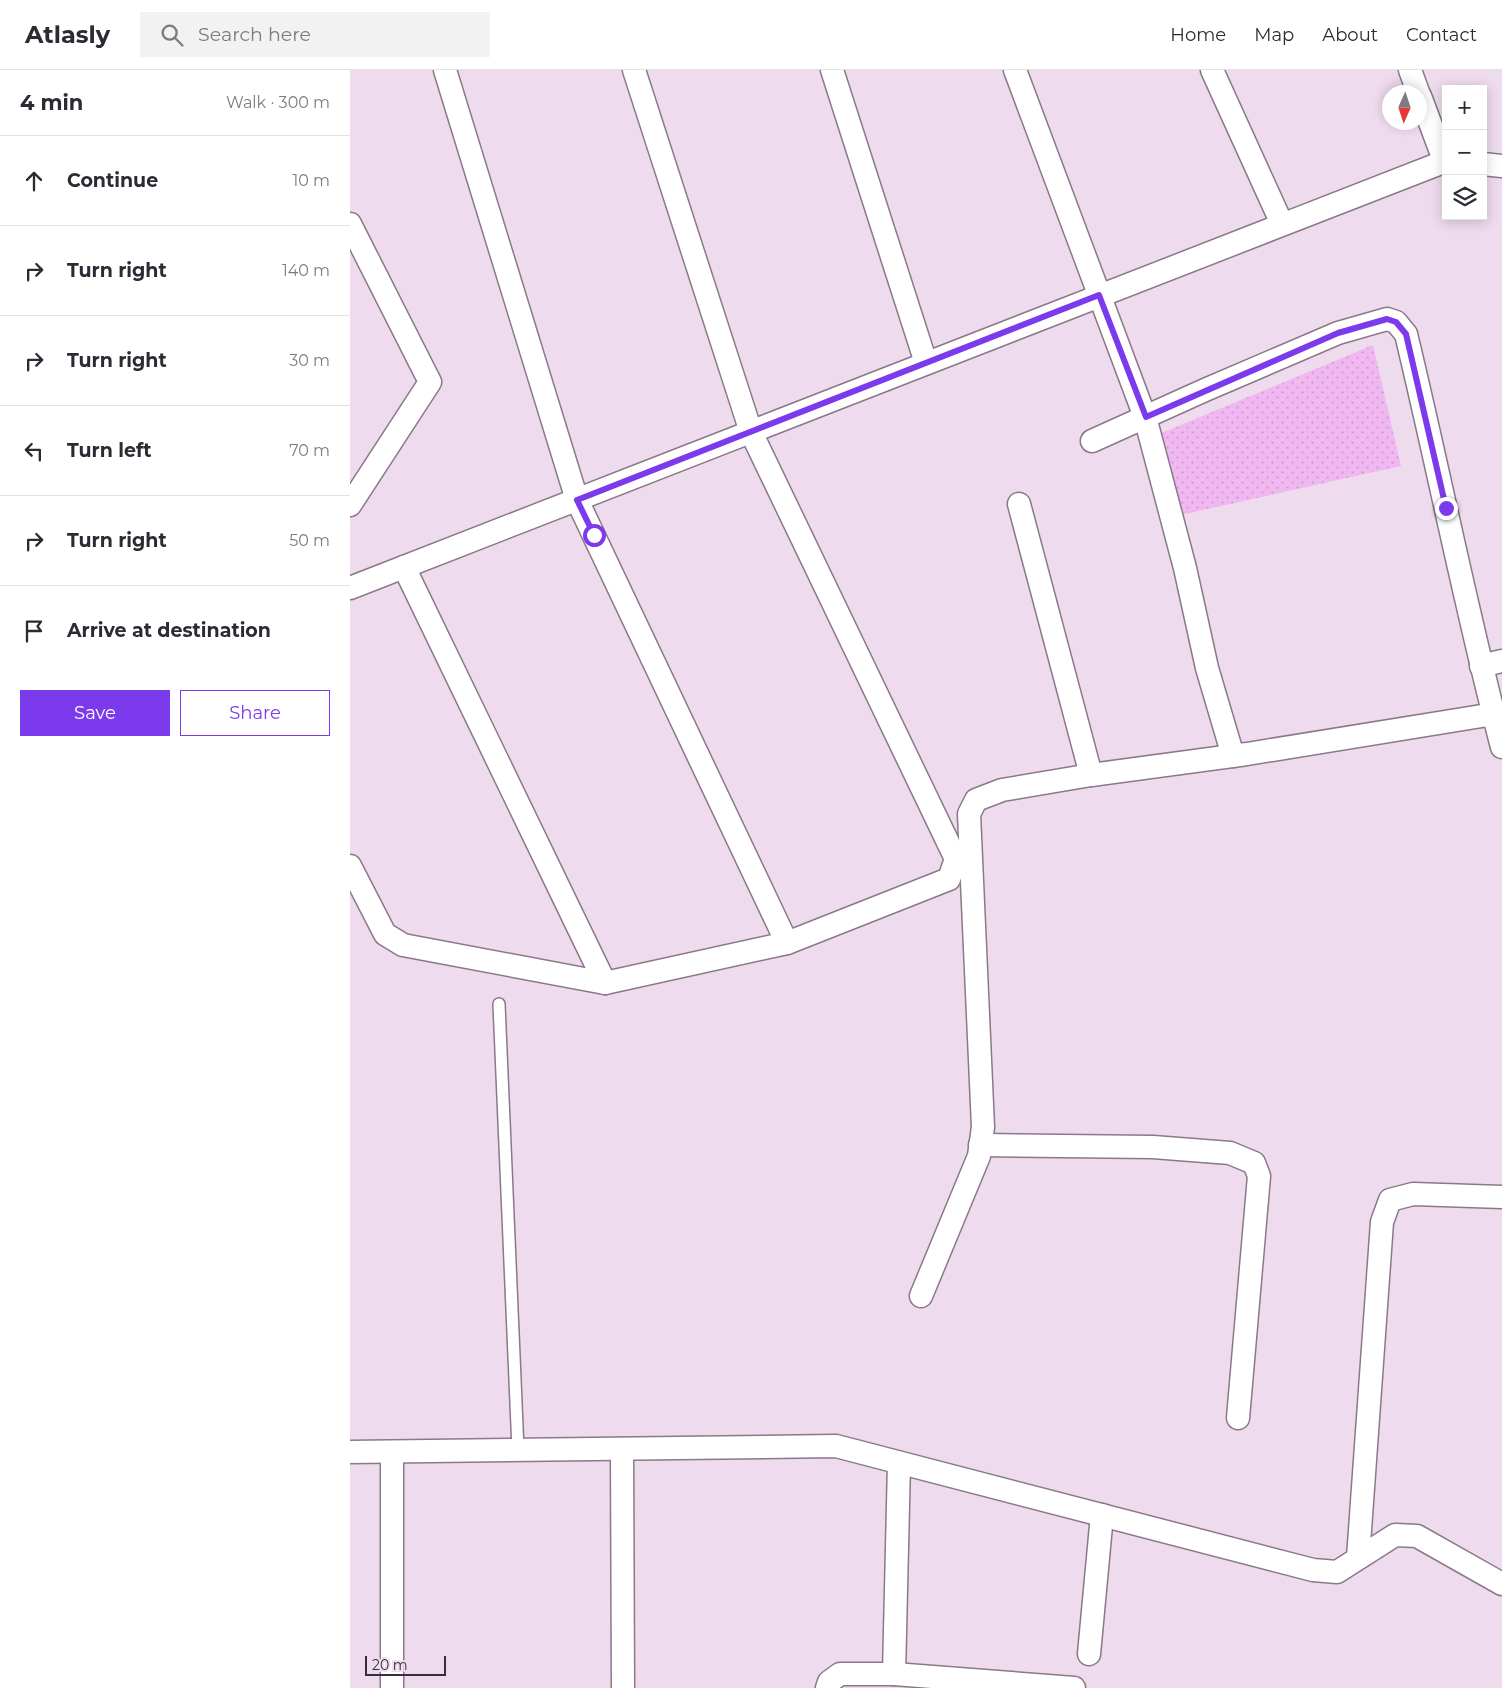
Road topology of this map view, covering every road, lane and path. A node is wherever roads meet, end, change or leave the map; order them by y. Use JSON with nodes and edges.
{"nodes":[{"id":1,"x":444,"y":70,"type":"edge"},
{"id":2,"x":634,"y":70,"type":"edge"},
{"id":3,"x":832,"y":70,"type":"edge"},
{"id":4,"x":1015,"y":70,"type":"edge"},
{"id":5,"x":1212,"y":70,"type":"edge"},
{"id":6,"x":1410,"y":70,"type":"edge"},
{"id":7,"x":1416,"y":85,"type":"edge"},
{"id":8,"x":1427,"y":114,"type":"edge"},
{"id":9,"x":1442,"y":152,"type":"edge"},
{"id":10,"x":1442,"y":161,"type":"edge"},
{"id":11,"x":1487,"y":164,"type":"edge"},
{"id":12,"x":1502,"y":166,"type":"edge"},
{"id":13,"x":350,"y":224,"type":"edge"},
{"id":14,"x":1282,"y":224,"type":"junction"},
{"id":15,"x":1099,"y":295,"type":"junction"},
{"id":16,"x":926,"y":363,"type":"junction"},
{"id":17,"x":1146,"y":417,"type":"junction"},
{"id":18,"x":751,"y":432,"type":"junction"},
{"id":19,"x":1092,"y":441,"type":"dead end"},
{"id":20,"x":577,"y":500,"type":"junction"},
{"id":21,"x":1019,"y":504,"type":"dead end"},
{"id":22,"x":350,"y":505,"type":"edge"},
{"id":23,"x":404,"y":567,"type":"junction"},
{"id":24,"x":350,"y":588,"type":"edge"},
{"id":25,"x":1492,"y":663,"type":"edge"},
{"id":26,"x":1494,"y":714,"type":"junction"},
{"id":27,"x":1502,"y":747,"type":"edge"},
{"id":28,"x":1233,"y":756,"type":"junction"},
{"id":29,"x":1092,"y":776,"type":"junction"},
{"id":30,"x":350,"y":866,"type":"edge"},
{"id":31,"x":787,"y":943,"type":"junction"},
{"id":32,"x":605,"y":983,"type":"junction"},
{"id":33,"x":499,"y":1004,"type":"dead end"},
{"id":34,"x":980,"y":1145,"type":"junction"},
{"id":35,"x":1502,"y":1197,"type":"edge"},
{"id":36,"x":921,"y":1296,"type":"dead end"},
{"id":37,"x":1238,"y":1418,"type":"dead end"},
{"id":38,"x":622,"y":1449,"type":"junction"},
{"id":39,"x":518,"y":1450,"type":"junction"},
{"id":40,"x":350,"y":1452,"type":"edge"},
{"id":41,"x":392,"y":1452,"type":"junction"},
{"id":42,"x":899,"y":1463,"type":"junction"},
{"id":43,"x":1102,"y":1515,"type":"junction"},
{"id":44,"x":1358,"y":1558,"type":"junction"},
{"id":45,"x":1502,"y":1584,"type":"edge"},
{"id":46,"x":1089,"y":1654,"type":"dead end"},
{"id":47,"x":894,"y":1674,"type":"junction"},
{"id":48,"x":979,"y":1684,"type":"edge"},
{"id":49,"x":392,"y":1688,"type":"edge"},
{"id":50,"x":623,"y":1688,"type":"edge"},
{"id":51,"x":827,"y":1688,"type":"edge"},
{"id":52,"x":1074,"y":1688,"type":"edge"}],
"edges":[{"from":1,"to":20,"type":"street"},
{"from":2,"to":18,"type":"street"},
{"from":3,"to":16,"type":"street"},
{"from":4,"to":15,"type":"street"},
{"from":5,"to":14,"type":"street"},
{"from":6,"to":7,"type":"street"},
{"from":8,"to":9,"type":"street"},
{"from":10,"to":14,"type":"street"},
{"from":11,"to":12,"type":"street"},
{"from":13,"to":22,"type":"street"},
{"from":14,"to":15,"type":"street"},
{"from":15,"to":16,"type":"street"},
{"from":15,"to":17,"type":"street"},
{"from":16,"to":18,"type":"street"},
{"from":17,"to":19,"type":"street"},
{"from":17,"to":25,"type":"street"},
{"from":17,"to":28,"type":"street"},
{"from":18,"to":20,"type":"street"},
{"from":18,"to":31,"type":"street"},
{"from":20,"to":23,"type":"street"},
{"from":20,"to":31,"type":"street"},
{"from":21,"to":29,"type":"street"},
{"from":23,"to":24,"type":"street"},
{"from":23,"to":32,"type":"street"},
{"from":25,"to":26,"type":"street"},
{"from":26,"to":27,"type":"street"},
{"from":26,"to":28,"type":"street"},
{"from":28,"to":29,"type":"street"},
{"from":29,"to":34,"type":"street"},
{"from":30,"to":32,"type":"street"},
{"from":31,"to":32,"type":"street"},
{"from":33,"to":39,"type":"lane"},
{"from":34,"to":36,"type":"street"},
{"from":34,"to":37,"type":"street"},
{"from":35,"to":44,"type":"street"},
{"from":38,"to":39,"type":"street"},
{"from":38,"to":42,"type":"street"},
{"from":38,"to":50,"type":"street"},
{"from":39,"to":41,"type":"street"},
{"from":40,"to":41,"type":"street"},
{"from":41,"to":49,"type":"street"},
{"from":42,"to":43,"type":"street"},
{"from":42,"to":47,"type":"street"},
{"from":43,"to":44,"type":"street"},
{"from":43,"to":46,"type":"street"},
{"from":44,"to":45,"type":"street"},
{"from":47,"to":48,"type":"street"},
{"from":47,"to":51,"type":"street"},
{"from":48,"to":52,"type":"street"}]}
